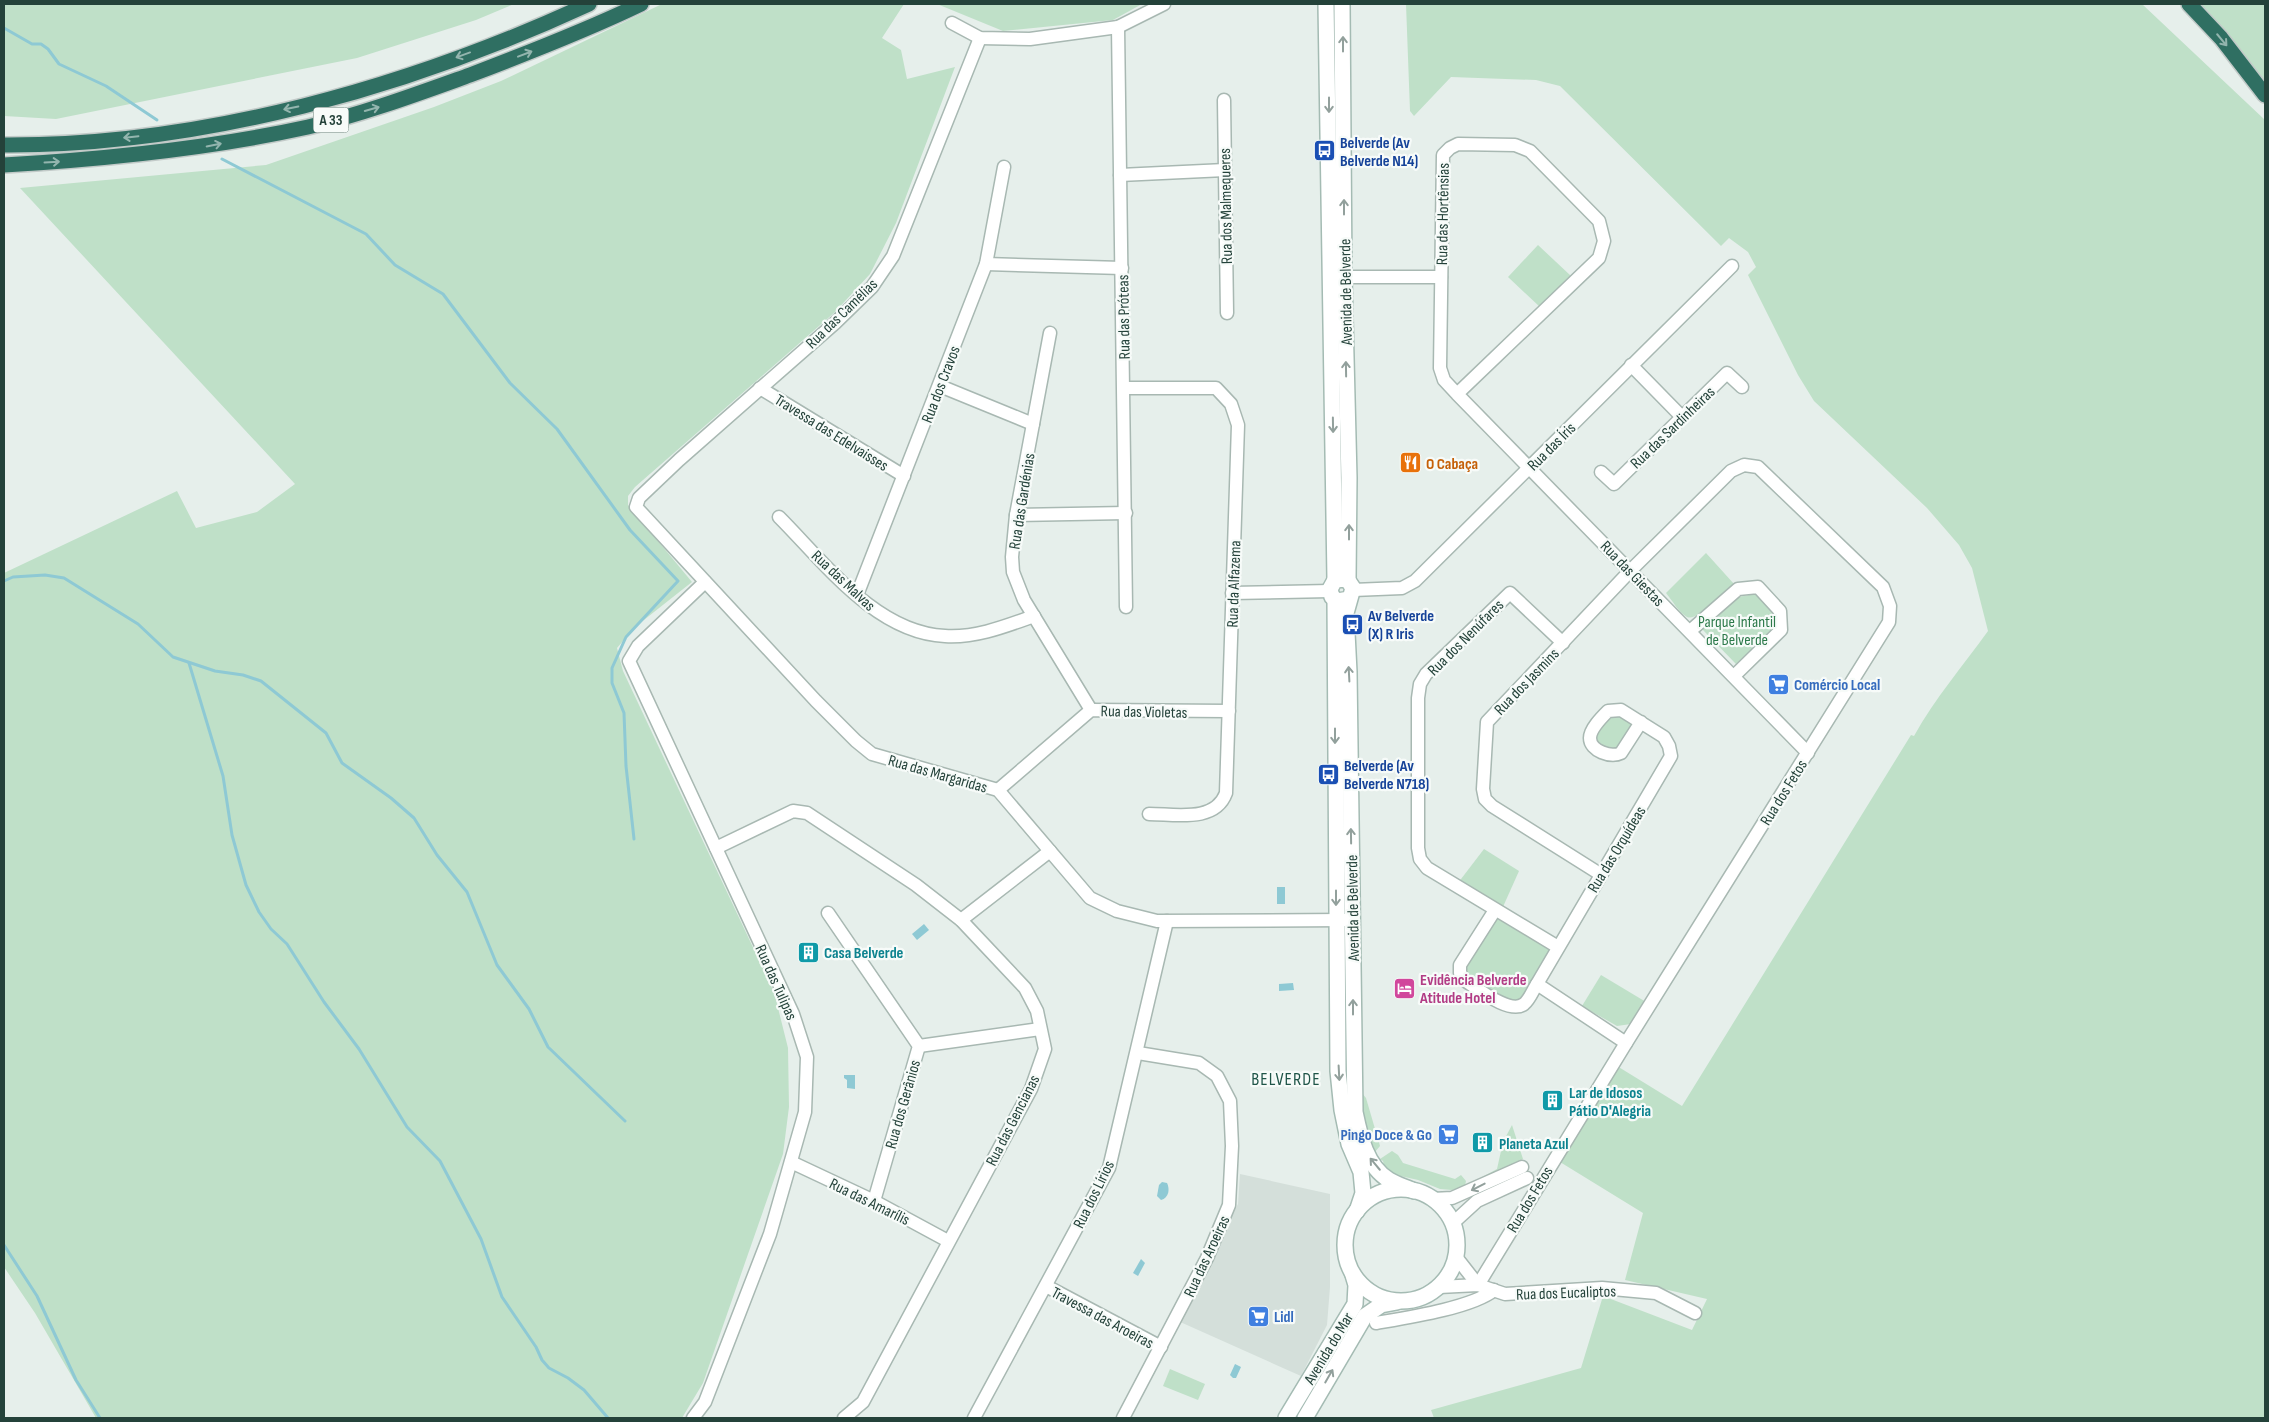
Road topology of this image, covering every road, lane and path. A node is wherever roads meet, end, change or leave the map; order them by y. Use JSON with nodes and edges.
{"nodes":[{"id":1,"x":589,"y":4,"type":"edge"},
{"id":2,"x":641,"y":4,"type":"edge"},
{"id":3,"x":1164,"y":4,"type":"edge"},
{"id":4,"x":1326,"y":4,"type":"edge"},
{"id":5,"x":1342,"y":4,"type":"edge"},
{"id":6,"x":2189,"y":4,"type":"edge"},
{"id":7,"x":952,"y":23,"type":"dead end"},
{"id":8,"x":1118,"y":27,"type":"junction"},
{"id":9,"x":980,"y":38,"type":"junction"},
{"id":10,"x":2265,"y":95,"type":"edge"},
{"id":11,"x":1224,"y":100,"type":"dead end"},
{"id":12,"x":4,"y":146,"type":"edge"},
{"id":13,"x":4,"y":165,"type":"edge"},
{"id":14,"x":1004,"y":166,"type":"dead end"},
{"id":15,"x":1225,"y":170,"type":"junction"},
{"id":16,"x":1120,"y":175,"type":"junction"},
{"id":17,"x":986,"y":264,"type":"junction"},
{"id":18,"x":1732,"y":266,"type":"dead end"},
{"id":19,"x":1122,"y":268,"type":"junction"},
{"id":20,"x":1337,"y":277,"type":"junction"},
{"id":21,"x":1441,"y":277,"type":"junction"},
{"id":22,"x":1227,"y":313,"type":"dead end"},
{"id":23,"x":1050,"y":333,"type":"dead end"},
{"id":24,"x":1631,"y":365,"type":"junction"},
{"id":25,"x":940,"y":386,"type":"junction"},
{"id":26,"x":1742,"y":387,"type":"dead end"},
{"id":27,"x":760,"y":388,"type":"junction"},
{"id":28,"x":1124,"y":388,"type":"junction"},
{"id":29,"x":1457,"y":394,"type":"junction"},
{"id":30,"x":1682,"y":417,"type":"junction"},
{"id":31,"x":1033,"y":424,"type":"junction"},
{"id":32,"x":1529,"y":468,"type":"junction"},
{"id":33,"x":1601,"y":472,"type":"dead end"},
{"id":34,"x":904,"y":476,"type":"junction"},
{"id":35,"x":636,"y":507,"type":"joint"},
{"id":36,"x":1126,"y":513,"type":"junction"},
{"id":37,"x":1016,"y":515,"type":"junction"},
{"id":38,"x":779,"y":517,"type":"dead end"},
{"id":39,"x":1631,"y":570,"type":"junction"},
{"id":40,"x":705,"y":582,"type":"junction"},
{"id":41,"x":1342,"y":590,"type":"junction"},
{"id":42,"x":1232,"y":593,"type":"junction"},
{"id":43,"x":857,"y":596,"type":"junction"},
{"id":44,"x":1126,"y":606,"type":"dead end"},
{"id":45,"x":1034,"y":616,"type":"junction"},
{"id":46,"x":1690,"y":631,"type":"junction"},
{"id":47,"x":1563,"y":643,"type":"junction"},
{"id":48,"x":1734,"y":676,"type":"junction"},
{"id":49,"x":1091,"y":710,"type":"junction"},
{"id":50,"x":1230,"y":711,"type":"junction"},
{"id":51,"x":1641,"y":722,"type":"dead end"},
{"id":52,"x":1808,"y":753,"type":"junction"},
{"id":53,"x":998,"y":790,"type":"junction"},
{"id":54,"x":1149,"y":814,"type":"dead end"},
{"id":55,"x":716,"y":848,"type":"junction"},
{"id":56,"x":1050,"y":851,"type":"junction"},
{"id":57,"x":1600,"y":874,"type":"junction"},
{"id":58,"x":1495,"y":910,"type":"junction"},
{"id":59,"x":828,"y":913,"type":"dead end"},
{"id":60,"x":1336,"y":919,"type":"junction"},
{"id":61,"x":961,"y":920,"type":"junction"},
{"id":62,"x":1352,"y":920,"type":"junction"},
{"id":63,"x":1167,"y":921,"type":"junction"},
{"id":64,"x":1558,"y":947,"type":"junction"},
{"id":65,"x":1537,"y":984,"type":"junction"},
{"id":66,"x":1040,"y":1029,"type":"junction"},
{"id":67,"x":1626,"y":1042,"type":"junction"},
{"id":68,"x":919,"y":1046,"type":"junction"},
{"id":69,"x":1138,"y":1053,"type":"junction"},
{"id":70,"x":791,"y":1162,"type":"junction"},
{"id":71,"x":1414,"y":1191,"type":"junction"},
{"id":72,"x":1433,"y":1199,"type":"junction"},
{"id":73,"x":874,"y":1202,"type":"junction"},
{"id":74,"x":1357,"y":1211,"type":"junction"},
{"id":75,"x":1453,"y":1223,"type":"junction"},
{"id":76,"x":948,"y":1241,"type":"junction"},
{"id":77,"x":1456,"y":1257,"type":"junction"},
{"id":78,"x":1352,"y":1274,"type":"junction"},
{"id":79,"x":1478,"y":1285,"type":"junction"},
{"id":80,"x":1046,"y":1286,"type":"junction"},
{"id":81,"x":1439,"y":1286,"type":"junction"},
{"id":82,"x":1494,"y":1290,"type":"junction"},
{"id":83,"x":1398,"y":1301,"type":"junction"},
{"id":84,"x":1695,"y":1313,"type":"dead end"},
{"id":85,"x":1376,"y":1323,"type":"dead end"},
{"id":86,"x":1160,"y":1347,"type":"junction"},
{"id":87,"x":693,"y":1418,"type":"edge"},
{"id":88,"x":844,"y":1418,"type":"edge"},
{"id":89,"x":974,"y":1418,"type":"edge"},
{"id":90,"x":1123,"y":1418,"type":"edge"},
{"id":91,"x":1286,"y":1418,"type":"edge"},
{"id":92,"x":1305,"y":1418,"type":"edge"}],
"edges":[{"from":1,"to":12,"type":"highway","number":"A 33","one_way":true},
{"from":13,"to":2,"type":"highway","number":"A 33","one_way":true},
{"from":3,"to":8,"type":"street"},
{"from":4,"to":20,"type":"main road","name":"Avenida de Belverde","one_way":true},
{"from":20,"to":5,"type":"main road","name":"Avenida de Belverde","one_way":true},
{"from":6,"to":10,"type":"highway","one_way":true},
{"from":7,"to":9,"type":"street"},
{"from":8,"to":9,"type":"street"},
{"from":8,"to":16,"type":"street","name":"Rua das Próteas"},
{"from":9,"to":27,"type":"street","name":"Rua das Camélias"},
{"from":11,"to":15,"type":"street","name":"Rua dos Malmequeres"},
{"from":14,"to":17,"type":"street","name":"Rua dos Cravos"},
{"from":15,"to":16,"type":"street"},
{"from":15,"to":22,"type":"street","name":"Rua dos Malmequeres"},
{"from":16,"to":19,"type":"street","name":"Rua das Próteas"},
{"from":17,"to":19,"type":"street"},
{"from":17,"to":25,"type":"street","name":"Rua dos Cravos"},
{"from":18,"to":24,"type":"street","name":"Rua das Íris"},
{"from":19,"to":28,"type":"street","name":"Rua das Próteas"},
{"from":20,"to":21,"type":"street"},
{"from":20,"to":41,"type":"main road","name":"Avenida de Belverde"},
{"from":21,"to":29,"type":"street","name":"Rua das Hortênsias"},
{"from":21,"to":29,"type":"street","name":"Rua das Hortênsias"},
{"from":23,"to":31,"type":"street","name":"Rua das Gardénias"},
{"from":24,"to":30,"type":"street"},
{"from":24,"to":32,"type":"street","name":"Rua das Íris"},
{"from":25,"to":31,"type":"street"},
{"from":25,"to":34,"type":"street","name":"Rua dos Cravos"},
{"from":26,"to":30,"type":"street","name":"Rua das Sardinheiras"},
{"from":27,"to":34,"type":"street","name":"Travessa das Edelvaisses"},
{"from":27,"to":35,"type":"street","name":"Rua das Camélias"},
{"from":28,"to":36,"type":"street","name":"Rua das Próteas"},
{"from":28,"to":42,"type":"street","name":"Rua da Alfazema"},
{"from":29,"to":32,"type":"street","name":"Rua das Giestas"},
{"from":30,"to":33,"type":"street","name":"Rua das Sardinheiras"},
{"from":31,"to":37,"type":"street","name":"Rua das Gardénias"},
{"from":32,"to":39,"type":"street","name":"Rua das Giestas"},
{"from":32,"to":41,"type":"street","name":"Rua das Íris"},
{"from":34,"to":43,"type":"street","name":"Rua dos Cravos"},
{"from":35,"to":40,"type":"street","name":"Rua das Margaridas"},
{"from":36,"to":37,"type":"street"},
{"from":36,"to":44,"type":"street","name":"Rua das Próteas"},
{"from":37,"to":45,"type":"street","name":"Rua das Gardénias"},
{"from":38,"to":43,"type":"street","name":"Rua das Malvas"},
{"from":39,"to":46,"type":"street","name":"Rua das Giestas"},
{"from":39,"to":47,"type":"street","name":"Rua dos Jasmins"},
{"from":39,"to":52,"type":"street","name":"Rua dos Fetos"},
{"from":40,"to":53,"type":"street","name":"Rua das Margaridas"},
{"from":40,"to":55,"type":"street","name":"Rua das Tulipas"},
{"from":41,"to":42,"type":"street","name":"Rua das Íris"},
{"from":41,"to":60,"type":"main road","name":"Avenida de Belverde","one_way":true},
{"from":62,"to":41,"type":"main road","name":"Avenida de Belverde","one_way":true},
{"from":42,"to":50,"type":"street","name":"Rua da Alfazema"},
{"from":43,"to":45,"type":"street","name":"Rua das Malvas"},
{"from":45,"to":49,"type":"street","name":"Rua das Gardénias"},
{"from":46,"to":48,"type":"street","name":"Rua das Giestas"},
{"from":46,"to":48,"type":"street"},
{"from":47,"to":57,"type":"street","name":"Rua dos Jasmins"},
{"from":47,"to":58,"type":"street","name":"Rua dos Nenúfares"},
{"from":48,"to":52,"type":"street","name":"Rua das Giestas"},
{"from":49,"to":50,"type":"street","name":"Rua das Violetas"},
{"from":49,"to":53,"type":"street","name":"Rua das Violetas"},
{"from":50,"to":54,"type":"street","name":"Rua da Alfazema"},
{"from":51,"to":57,"type":"street","name":"Rua das Orquídeas"},
{"from":52,"to":67,"type":"street","name":"Rua dos Fetos"},
{"from":53,"to":56,"type":"street","name":"Rua das Margaridas"},
{"from":55,"to":61,"type":"street","name":"Rua das Gencianas"},
{"from":55,"to":70,"type":"street","name":"Rua das Tulipas"},
{"from":56,"to":61,"type":"street"},
{"from":56,"to":63,"type":"street","name":"Rua das Margaridas"},
{"from":57,"to":64,"type":"street","name":"Rua das Orquídeas"},
{"from":58,"to":64,"type":"street","name":"Rua dos Nenúfares"},
{"from":58,"to":65,"type":"street","name":"Rua das Orquídeas"},
{"from":59,"to":68,"type":"street","name":"Rua dos Gerânios"},
{"from":60,"to":62,"type":"street","name":"Rua das Margaridas"},
{"from":60,"to":63,"type":"street","name":"Rua das Margaridas"},
{"from":60,"to":74,"type":"main road","name":"Avenida de Belverde","one_way":true},
{"from":61,"to":66,"type":"street","name":"Rua das Gencianas"},
{"from":71,"to":62,"type":"main road","name":"Avenida de Belverde","one_way":true},
{"from":63,"to":69,"type":"street","name":"Rua dos Lírios"},
{"from":64,"to":65,"type":"street","name":"Rua das Orquídeas"},
{"from":65,"to":67,"type":"street"},
{"from":66,"to":68,"type":"street"},
{"from":66,"to":76,"type":"street","name":"Rua das Gencianas"},
{"from":67,"to":79,"type":"street","name":"Rua dos Fetos"},
{"from":68,"to":73,"type":"street","name":"Rua dos Gerânios"},
{"from":69,"to":80,"type":"street","name":"Rua dos Lírios"},
{"from":69,"to":86,"type":"street","name":"Rua das Aroeiras"},
{"from":70,"to":73,"type":"street","name":"Rua das Amarílis"},
{"from":70,"to":87,"type":"street","name":"Rua das Tulipas"},
{"from":71,"to":72,"type":"main road"},
{"from":71,"to":74,"type":"main road"},
{"from":72,"to":75,"type":"main road"},
{"from":75,"to":72,"type":"street","name":"Rua dos Fetos","one_way":true},
{"from":73,"to":76,"type":"street","name":"Rua das Amarílis"},
{"from":74,"to":78,"type":"main road"},
{"from":75,"to":77,"type":"main road"},
{"from":76,"to":88,"type":"street","name":"Rua das Gencianas"},
{"from":77,"to":79,"type":"street"},
{"from":77,"to":81,"type":"main road"},
{"from":78,"to":83,"type":"main road"},
{"from":78,"to":91,"type":"main road","name":"Avenida do Mar"},
{"from":79,"to":81,"type":"street","name":"Rua dos Eucaliptos"},
{"from":79,"to":82,"type":"street","name":"Rua dos Eucaliptos"},
{"from":80,"to":86,"type":"street","name":"Travessa das Aroeiras"},
{"from":80,"to":89,"type":"street","name":"Rua dos Lírios"},
{"from":81,"to":83,"type":"main road"},
{"from":82,"to":84,"type":"street","name":"Rua dos Eucaliptos"},
{"from":82,"to":85,"type":"street","name":"Rua dos Eucaliptos"},
{"from":92,"to":83,"type":"main road","name":"Avenida do Mar","one_way":true},
{"from":86,"to":90,"type":"street","name":"Rua das Aroeiras"}]}
